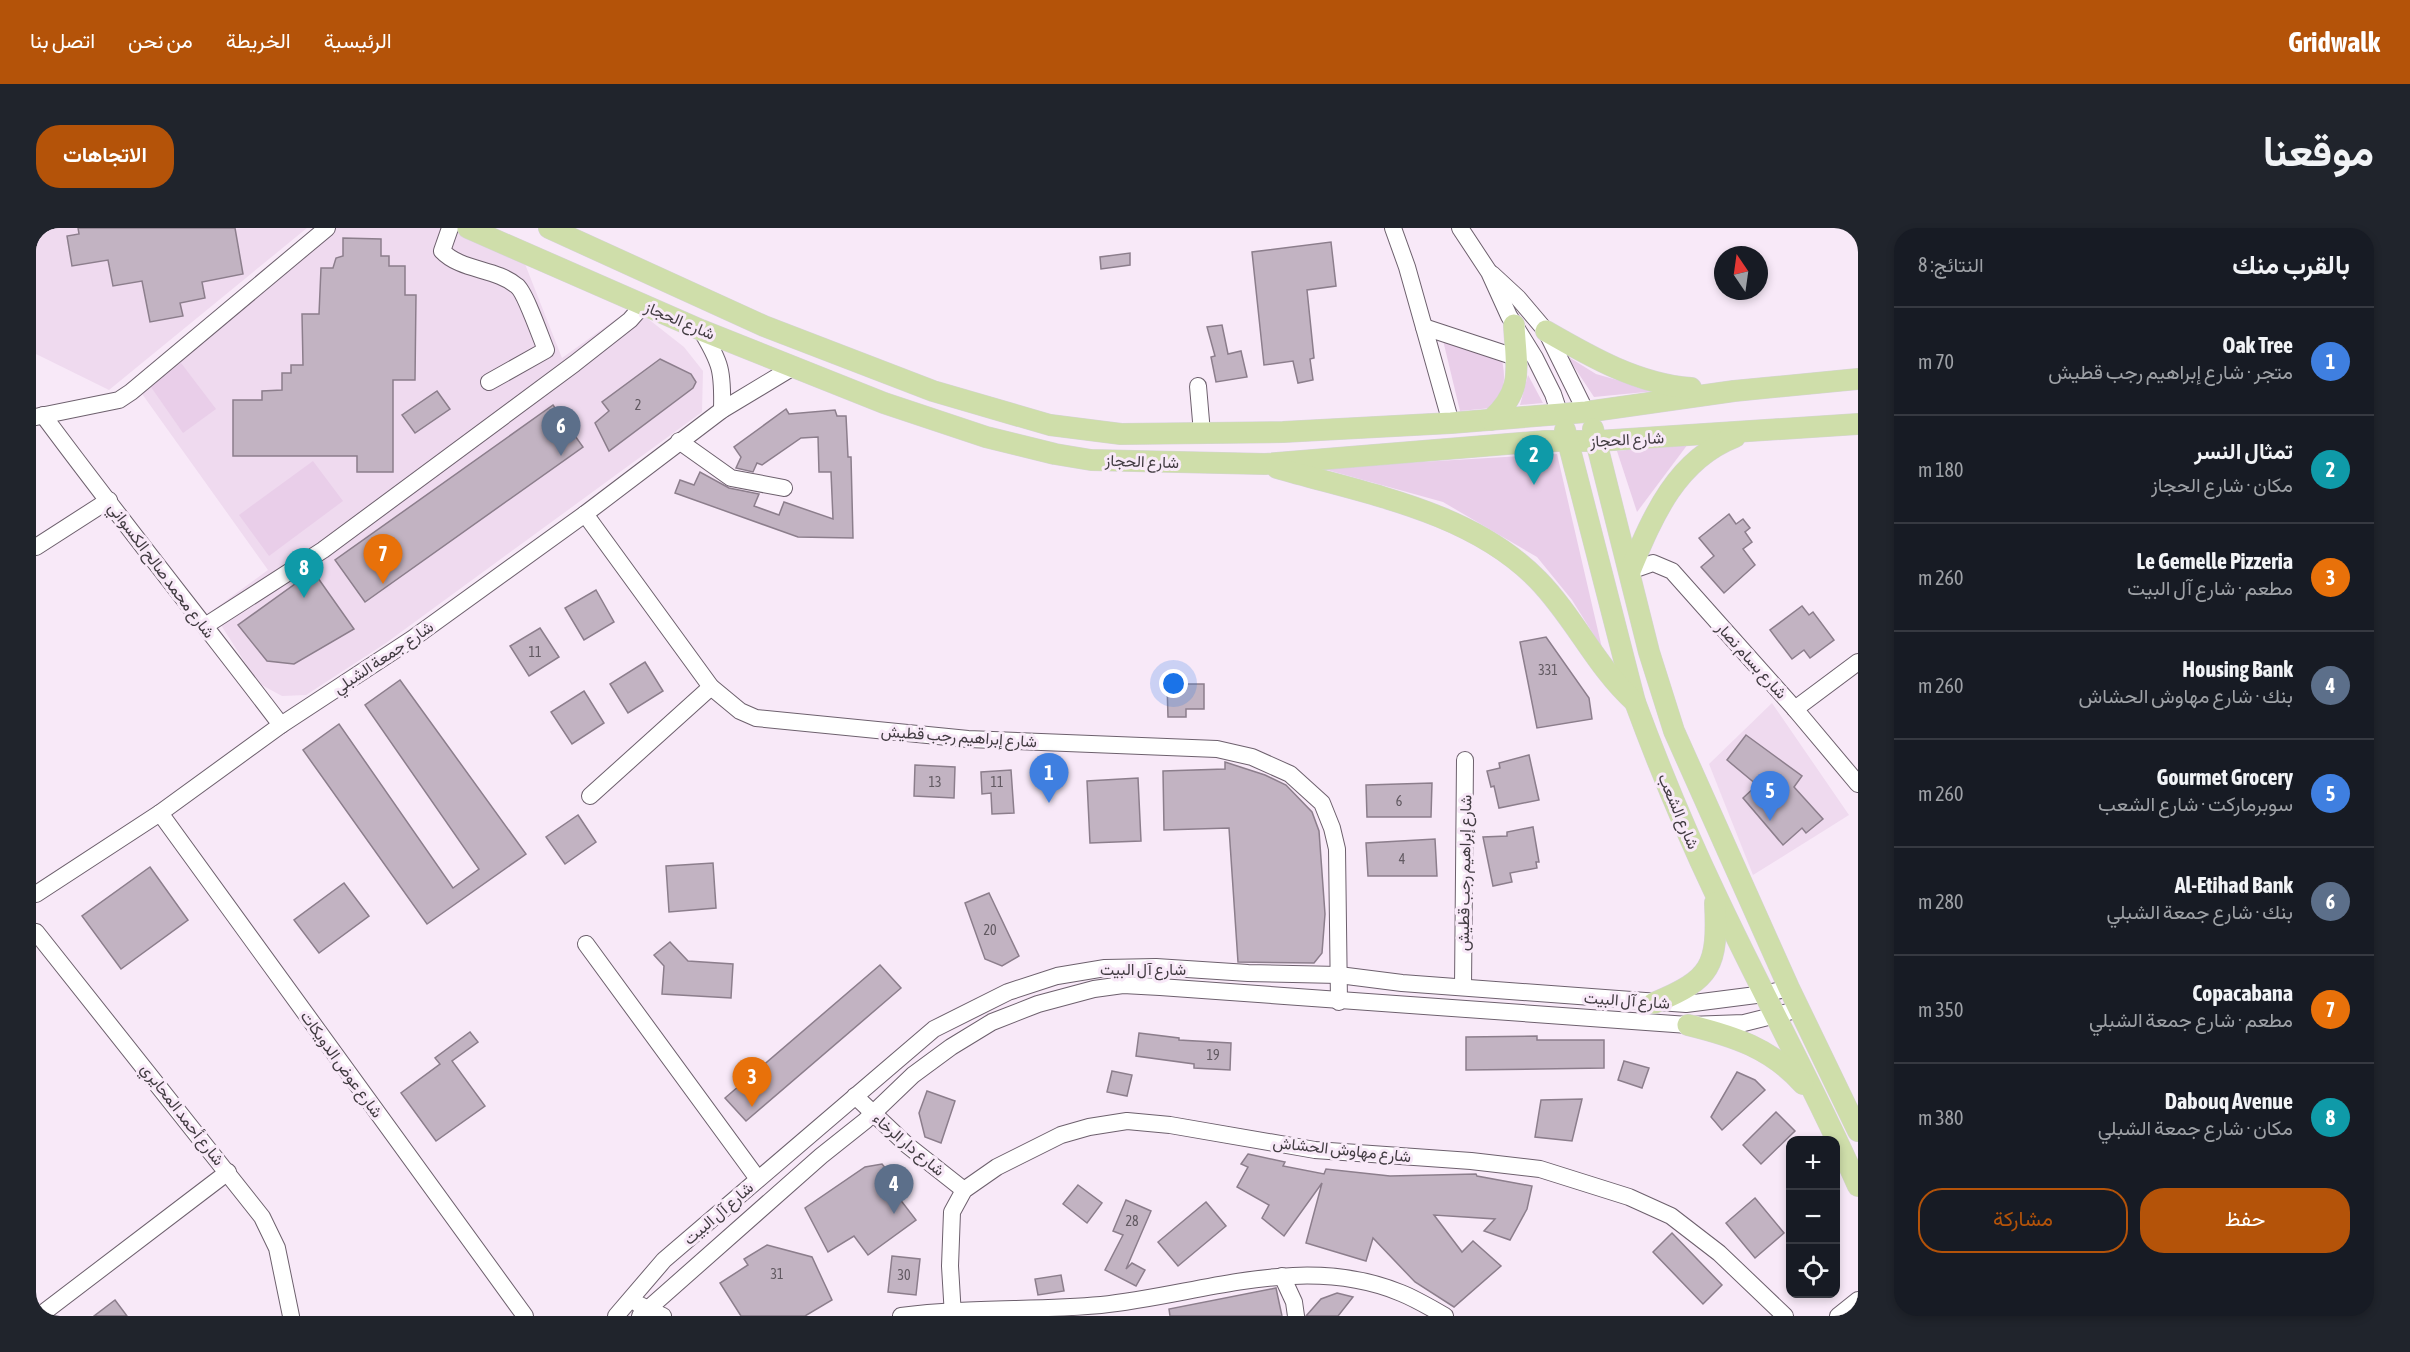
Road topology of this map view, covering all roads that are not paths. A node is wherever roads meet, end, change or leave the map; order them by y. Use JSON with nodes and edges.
{"nodes":[{"id":1,"x":327,"y":228,"type":"edge"},
{"id":2,"x":450,"y":228,"type":"edge"},
{"id":3,"x":468,"y":228,"type":"edge"},
{"id":4,"x":549,"y":228,"type":"edge"},
{"id":5,"x":1393,"y":228,"type":"edge"},
{"id":6,"x":1460,"y":228,"type":"edge"},
{"id":7,"x":1489,"y":272,"type":"junction"},
{"id":8,"x":644,"y":304,"type":"junction"},
{"id":9,"x":1514,"y":325,"type":"junction"},
{"id":10,"x":1424,"y":327,"type":"junction"},
{"id":11,"x":701,"y":330,"type":"junction"},
{"id":12,"x":1546,"y":331,"type":"junction"},
{"id":13,"x":1515,"y":357,"type":"junction"},
{"id":14,"x":795,"y":366,"type":"junction"},
{"id":15,"x":1858,"y":379,"type":"edge"},
{"id":16,"x":489,"y":382,"type":"dead end"},
{"id":17,"x":1198,"y":386,"type":"dead end"},
{"id":18,"x":1734,"y":391,"type":"junction"},
{"id":19,"x":722,"y":410,"type":"junction"},
{"id":20,"x":1586,"y":412,"type":"junction"},
{"id":21,"x":1560,"y":415,"type":"junction"},
{"id":22,"x":39,"y":416,"type":"edge"},
{"id":23,"x":1491,"y":420,"type":"junction"},
{"id":24,"x":1451,"y":423,"type":"junction"},
{"id":25,"x":1858,"y":424,"type":"edge"},
{"id":26,"x":1202,"y":433,"type":"junction"},
{"id":27,"x":1744,"y":433,"type":"junction"},
{"id":28,"x":679,"y":441,"type":"junction"},
{"id":29,"x":1569,"y":441,"type":"junction"},
{"id":30,"x":1598,"y":441,"type":"junction"},
{"id":31,"x":1265,"y":464,"type":"junction"},
{"id":32,"x":784,"y":488,"type":"dead end"},
{"id":33,"x":109,"y":500,"type":"junction"},
{"id":34,"x":585,"y":514,"type":"junction"},
{"id":35,"x":36,"y":547,"type":"edge"},
{"id":36,"x":1630,"y":571,"type":"junction"},
{"id":37,"x":205,"y":626,"type":"junction"},
{"id":38,"x":1858,"y":662,"type":"edge"},
{"id":39,"x":711,"y":687,"type":"junction"},
{"id":40,"x":1635,"y":702,"type":"junction"},
{"id":41,"x":1795,"y":709,"type":"junction"},
{"id":42,"x":281,"y":725,"type":"junction"},
{"id":43,"x":1465,"y":760,"type":"dead end"},
{"id":44,"x":1858,"y":784,"type":"edge"},
{"id":45,"x":591,"y":796,"type":"dead end"},
{"id":46,"x":160,"y":813,"type":"junction"},
{"id":47,"x":36,"y":894,"type":"edge"},
{"id":48,"x":1715,"y":894,"type":"junction"},
{"id":49,"x":36,"y":932,"type":"edge"},
{"id":50,"x":586,"y":944,"type":"dead end"},
{"id":51,"x":1339,"y":975,"type":"junction"},
{"id":52,"x":1463,"y":987,"type":"junction"},
{"id":53,"x":1789,"y":988,"type":"junction"},
{"id":54,"x":1764,"y":994,"type":"junction"},
{"id":55,"x":1339,"y":1002,"type":"junction"},
{"id":56,"x":1654,"y":1003,"type":"junction"},
{"id":57,"x":1800,"y":1009,"type":"junction"},
{"id":58,"x":1775,"y":1016,"type":"junction"},
{"id":59,"x":1688,"y":1026,"type":"junction"},
{"id":60,"x":855,"y":1096,"type":"junction"},
{"id":61,"x":1823,"y":1107,"type":"junction"},
{"id":62,"x":872,"y":1114,"type":"junction"},
{"id":63,"x":1858,"y":1131,"type":"edge"},
{"id":64,"x":228,"y":1172,"type":"junction"},
{"id":65,"x":758,"y":1179,"type":"junction"},
{"id":66,"x":1858,"y":1186,"type":"edge"},
{"id":67,"x":964,"y":1190,"type":"junction"},
{"id":68,"x":1282,"y":1276,"type":"junction"},
{"id":69,"x":630,"y":1299,"type":"junction"},
{"id":70,"x":1858,"y":1300,"type":"edge"},
{"id":71,"x":1117,"y":1310,"type":"edge"},
{"id":72,"x":643,"y":1312,"type":"edge"},
{"id":73,"x":953,"y":1312,"type":"edge"},
{"id":74,"x":39,"y":1316,"type":"edge"},
{"id":75,"x":291,"y":1316,"type":"edge"},
{"id":76,"x":525,"y":1316,"type":"edge"},
{"id":77,"x":616,"y":1316,"type":"edge"},
{"id":78,"x":663,"y":1316,"type":"edge"},
{"id":79,"x":901,"y":1316,"type":"edge"},
{"id":80,"x":1296,"y":1316,"type":"edge"},
{"id":81,"x":1445,"y":1316,"type":"edge"},
{"id":82,"x":1785,"y":1316,"type":"edge"},
{"id":83,"x":1838,"y":1316,"type":"edge"}],
"edges":[{"from":1,"to":22,"type":"street"},
{"from":2,"to":16,"type":"street"},
{"from":3,"to":8,"type":"main road","name":"شارع الحجاز"},
{"from":4,"to":26,"type":"main road","name":"شارع الحجاز"},
{"from":5,"to":10,"type":"street"},
{"from":6,"to":7,"type":"street"},
{"from":7,"to":9,"type":"street"},
{"from":7,"to":12,"type":"street"},
{"from":8,"to":11,"type":"main road","name":"شارع الحجاز"},
{"from":8,"to":37,"type":"street"},
{"from":9,"to":13,"type":"main road"},
{"from":9,"to":21,"type":"street"},
{"from":10,"to":13,"type":"street"},
{"from":10,"to":24,"type":"street"},
{"from":11,"to":14,"type":"main road","name":"شارع الحجاز"},
{"from":11,"to":19,"type":"street"},
{"from":12,"to":18,"type":"main road"},
{"from":12,"to":20,"type":"street"},
{"from":13,"to":23,"type":"main road"},
{"from":14,"to":19,"type":"street","name":"شارع جمعة الشبلي"},
{"from":14,"to":31,"type":"main road","name":"شارع الحجاز"},
{"from":15,"to":18,"type":"main road","name":"شارع الحجاز"},
{"from":17,"to":26,"type":"street"},
{"from":18,"to":20,"type":"main road","name":"شارع الحجاز"},
{"from":19,"to":28,"type":"street","name":"شارع جمعة الشبلي"},
{"from":20,"to":21,"type":"main road","name":"شارع الحجاز"},
{"from":20,"to":30,"type":"main road","name":"شارع الشعب"},
{"from":21,"to":23,"type":"main road","name":"شارع الحجاز"},
{"from":21,"to":29,"type":"main road","name":"شارع الشعب"},
{"from":22,"to":33,"type":"street","name":"شارع محمد صالح الكسواني"},
{"from":23,"to":24,"type":"main road","name":"شارع الحجاز"},
{"from":24,"to":26,"type":"main road","name":"شارع الحجاز"},
{"from":25,"to":27,"type":"main road","name":"شارع الحجاز"},
{"from":27,"to":30,"type":"main road","name":"شارع الحجاز"},
{"from":27,"to":36,"type":"main road"},
{"from":28,"to":32,"type":"street"},
{"from":28,"to":34,"type":"street","name":"شارع جمعة الشبلي"},
{"from":29,"to":30,"type":"main road","name":"شارع الحجاز"},
{"from":29,"to":31,"type":"main road","name":"شارع الحجاز"},
{"from":29,"to":40,"type":"main road","name":"شارع الشعب"},
{"from":30,"to":36,"type":"main road","name":"شارع الشعب"},
{"from":31,"to":40,"type":"main road"},
{"from":33,"to":35,"type":"street"},
{"from":33,"to":37,"type":"street","name":"شارع محمد صالح الكسواني"},
{"from":34,"to":39,"type":"street","name":"شارع إبراهيم رجب قطيش"},
{"from":34,"to":42,"type":"street","name":"شارع جمعة الشبلي"},
{"from":36,"to":41,"type":"street","name":"شارع بسام نصار"},
{"from":36,"to":53,"type":"main road","name":"شارع الشعب"},
{"from":37,"to":42,"type":"street","name":"شارع محمد صالح الكسواني"},
{"from":38,"to":41,"type":"street"},
{"from":39,"to":45,"type":"street"},
{"from":39,"to":51,"type":"street","name":"شارع إبراهيم رجب قطيش"},
{"from":40,"to":48,"type":"main road","name":"شارع الشعب"},
{"from":41,"to":44,"type":"street","name":"شارع بسام نصار"},
{"from":42,"to":46,"type":"street","name":"شارع جمعة الشبلي"},
{"from":43,"to":52,"type":"street","name":"شارع إبراهيم رجب قطيش"},
{"from":46,"to":47,"type":"street","name":"شارع جمعة الشبلي"},
{"from":46,"to":76,"type":"street","name":"شارع عوض الدويكات"},
{"from":48,"to":54,"type":"main road","name":"شارع الشعب"},
{"from":48,"to":56,"type":"main road"},
{"from":49,"to":64,"type":"street","name":"شارع أحمد المحايري"},
{"from":50,"to":65,"type":"street"},
{"from":51,"to":52,"type":"street","name":"شارع آل البيت"},
{"from":51,"to":55,"type":"street","name":"شارع إبراهيم رجب قطيش"},
{"from":51,"to":60,"type":"street","name":"شارع آل البيت"},
{"from":52,"to":56,"type":"street","name":"شارع آل البيت"},
{"from":53,"to":54,"type":"street","name":"شارع آل البيت"},
{"from":53,"to":57,"type":"main road","name":"شارع الشعب"},
{"from":54,"to":56,"type":"street","name":"شارع آل البيت"},
{"from":54,"to":58,"type":"main road","name":"شارع الشعب"},
{"from":55,"to":59,"type":"street","name":"شارع آل البيت"},
{"from":55,"to":62,"type":"street","name":"شارع آل البيت"},
{"from":57,"to":58,"type":"street","name":"شارع آل البيت"},
{"from":57,"to":63,"type":"main road","name":"شارع الشعب"},
{"from":58,"to":59,"type":"street","name":"شارع آل البيت"},
{"from":58,"to":61,"type":"main road","name":"شارع الشعب"},
{"from":59,"to":61,"type":"main road"},
{"from":60,"to":62,"type":"street","name":"شارع دار الرخاء"},
{"from":60,"to":65,"type":"street","name":"شارع آل البيت"},
{"from":61,"to":66,"type":"main road","name":"شارع الشعب"},
{"from":62,"to":67,"type":"street","name":"شارع دار الرخاء"},
{"from":62,"to":72,"type":"street","name":"شارع آل البيت"},
{"from":64,"to":74,"type":"street"},
{"from":64,"to":75,"type":"street","name":"شارع أحمد المحايري"},
{"from":65,"to":69,"type":"street","name":"شارع آل البيت"},
{"from":67,"to":73,"type":"street"},
{"from":67,"to":82,"type":"street","name":"شارع مهاوش الحشاش"},
{"from":68,"to":71,"type":"street"},
{"from":68,"to":80,"type":"street"},
{"from":68,"to":81,"type":"street"},
{"from":69,"to":72,"type":"street"},
{"from":69,"to":77,"type":"street","name":"شارع آل البيت"},
{"from":70,"to":83,"type":"street"},
{"from":71,"to":73,"type":"street"},
{"from":72,"to":78,"type":"street"},
{"from":73,"to":79,"type":"street"}]}
